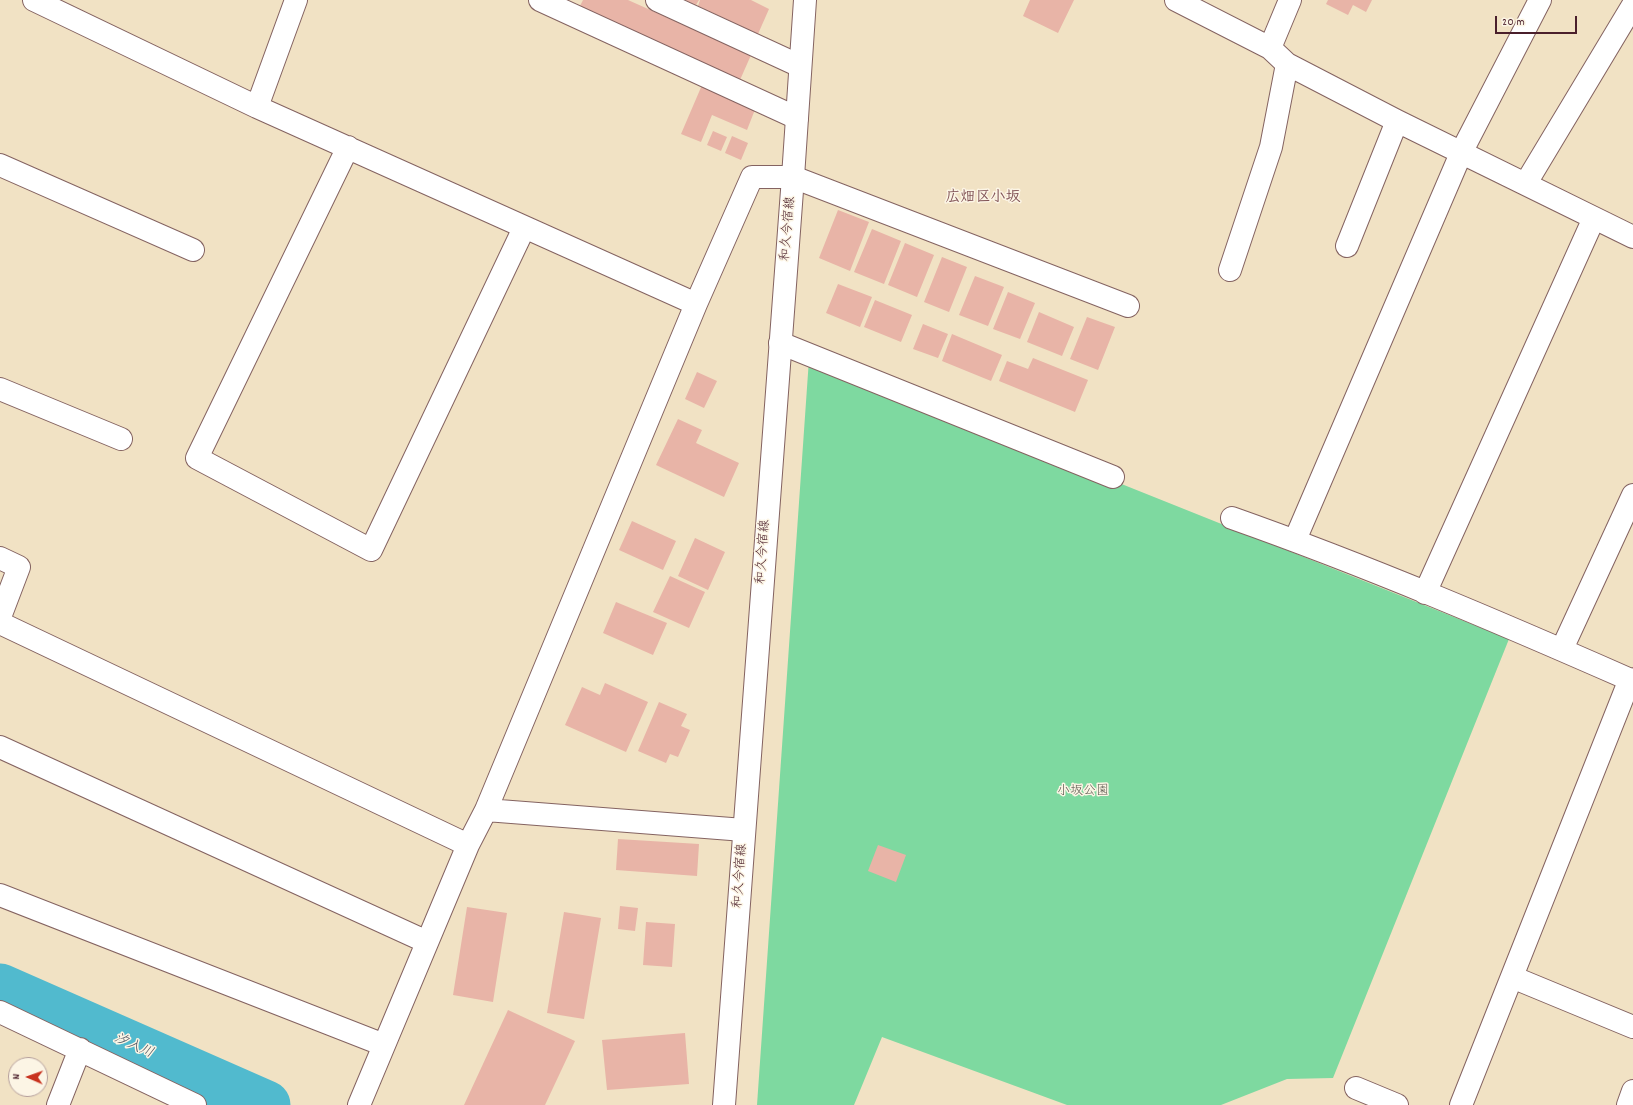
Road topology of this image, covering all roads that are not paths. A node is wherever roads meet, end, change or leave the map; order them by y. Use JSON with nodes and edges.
{"nodes":[{"id":1,"x":34,"y":0,"type":"edge"},
{"id":2,"x":296,"y":0,"type":"edge"},
{"id":3,"x":540,"y":0,"type":"edge"},
{"id":4,"x":657,"y":0,"type":"edge"},
{"id":5,"x":805,"y":0,"type":"edge"},
{"id":6,"x":1176,"y":0,"type":"edge"},
{"id":7,"x":1290,"y":0,"type":"edge"},
{"id":8,"x":1540,"y":0,"type":"edge"},
{"id":9,"x":1633,"y":5,"type":"edge"},
{"id":10,"x":1270,"y":48,"type":"junction"},
{"id":11,"x":1287,"y":64,"type":"junction"},
{"id":12,"x":800,"y":66,"type":"junction"},
{"id":13,"x":257,"y":107,"type":"junction"},
{"id":14,"x":797,"y":118,"type":"junction"},
{"id":15,"x":1397,"y":120,"type":"junction"},
{"id":16,"x":348,"y":147,"type":"junction"},
{"id":17,"x":1462,"y":151,"type":"junction"},
{"id":18,"x":0,"y":165,"type":"edge"},
{"id":19,"x":793,"y":177,"type":"junction"},
{"id":20,"x":1526,"y":183,"type":"junction"},
{"id":21,"x":1594,"y":218,"type":"junction"},
{"id":22,"x":524,"y":228,"type":"junction"},
{"id":23,"x":1633,"y":237,"type":"edge"},
{"id":24,"x":1347,"y":246,"type":"dead end"},
{"id":25,"x":193,"y":250,"type":"dead end"},
{"id":26,"x":1230,"y":270,"type":"dead end"},
{"id":27,"x":696,"y":304,"type":"junction"},
{"id":28,"x":1128,"y":306,"type":"dead end"},
{"id":29,"x":780,"y":343,"type":"junction"},
{"id":30,"x":0,"y":388,"type":"edge"},
{"id":31,"x":121,"y":439,"type":"dead end"},
{"id":32,"x":1113,"y":477,"type":"dead end"},
{"id":33,"x":1633,"y":495,"type":"edge"},
{"id":34,"x":1232,"y":518,"type":"dead end"},
{"id":35,"x":1295,"y":540,"type":"junction"},
{"id":36,"x":0,"y":558,"type":"edge"},
{"id":37,"x":1425,"y":593,"type":"junction"},
{"id":38,"x":0,"y":617,"type":"edge"},
{"id":39,"x":0,"y":623,"type":"edge"},
{"id":40,"x":1562,"y":649,"type":"junction"},
{"id":41,"x":1631,"y":680,"type":"edge"},
{"id":42,"x":0,"y":747,"type":"edge"},
{"id":43,"x":486,"y":810,"type":"junction"},
{"id":44,"x":744,"y":830,"type":"junction"},
{"id":45,"x":468,"y":845,"type":"junction"},
{"id":46,"x":0,"y":895,"type":"edge"},
{"id":47,"x":428,"y":942,"type":"junction"},
{"id":48,"x":1512,"y":977,"type":"junction"},
{"id":49,"x":0,"y":1012,"type":"edge"},
{"id":50,"x":1633,"y":1027,"type":"edge"},
{"id":51,"x":384,"y":1045,"type":"junction"},
{"id":52,"x":80,"y":1049,"type":"junction"},
{"id":53,"x":1356,"y":1088,"type":"dead end"},
{"id":54,"x":1633,"y":1091,"type":"edge"},
{"id":55,"x":58,"y":1105,"type":"edge"},
{"id":56,"x":195,"y":1105,"type":"edge"},
{"id":57,"x":359,"y":1105,"type":"edge"},
{"id":58,"x":724,"y":1105,"type":"edge"},
{"id":59,"x":1397,"y":1105,"type":"edge"},
{"id":60,"x":1461,"y":1105,"type":"edge"},
{"id":61,"x":1628,"y":1105,"type":"edge"}],
"edges":[{"from":1,"to":13,"type":"street"},
{"from":2,"to":13,"type":"street"},
{"from":3,"to":14,"type":"street"},
{"from":4,"to":12,"type":"street"},
{"from":5,"to":12,"type":"street","name":"和久今宿線"},
{"from":6,"to":10,"type":"street"},
{"from":7,"to":10,"type":"street"},
{"from":8,"to":17,"type":"street"},
{"from":9,"to":20,"type":"street"},
{"from":10,"to":11,"type":"street"},
{"from":11,"to":15,"type":"street"},
{"from":11,"to":26,"type":"street"},
{"from":12,"to":14,"type":"street","name":"和久今宿線"},
{"from":13,"to":16,"type":"street"},
{"from":14,"to":19,"type":"street","name":"和久今宿線"},
{"from":15,"to":17,"type":"street"},
{"from":15,"to":24,"type":"street"},
{"from":16,"to":22,"type":"street"},
{"from":16,"to":22,"type":"street"},
{"from":17,"to":20,"type":"street"},
{"from":17,"to":35,"type":"street"},
{"from":18,"to":25,"type":"street"},
{"from":19,"to":27,"type":"street"},
{"from":19,"to":28,"type":"street"},
{"from":19,"to":29,"type":"street","name":"和久今宿線"},
{"from":20,"to":21,"type":"street"},
{"from":21,"to":23,"type":"street"},
{"from":21,"to":37,"type":"street"},
{"from":22,"to":27,"type":"street"},
{"from":27,"to":43,"type":"street"},
{"from":29,"to":32,"type":"street"},
{"from":29,"to":44,"type":"street","name":"和久今宿線"},
{"from":30,"to":31,"type":"street"},
{"from":33,"to":40,"type":"street"},
{"from":34,"to":35,"type":"street"},
{"from":35,"to":37,"type":"street"},
{"from":36,"to":38,"type":"street"},
{"from":37,"to":40,"type":"street"},
{"from":39,"to":45,"type":"street"},
{"from":40,"to":41,"type":"street"},
{"from":41,"to":48,"type":"street"},
{"from":42,"to":47,"type":"street"},
{"from":43,"to":44,"type":"street"},
{"from":43,"to":45,"type":"street"},
{"from":44,"to":58,"type":"street","name":"和久今宿線"},
{"from":45,"to":47,"type":"street"},
{"from":46,"to":51,"type":"street"},
{"from":47,"to":51,"type":"street"},
{"from":48,"to":50,"type":"street"},
{"from":48,"to":60,"type":"street"},
{"from":49,"to":52,"type":"street"},
{"from":51,"to":57,"type":"street"},
{"from":52,"to":55,"type":"street"},
{"from":52,"to":56,"type":"street"},
{"from":53,"to":59,"type":"street"},
{"from":54,"to":61,"type":"street"}]}
